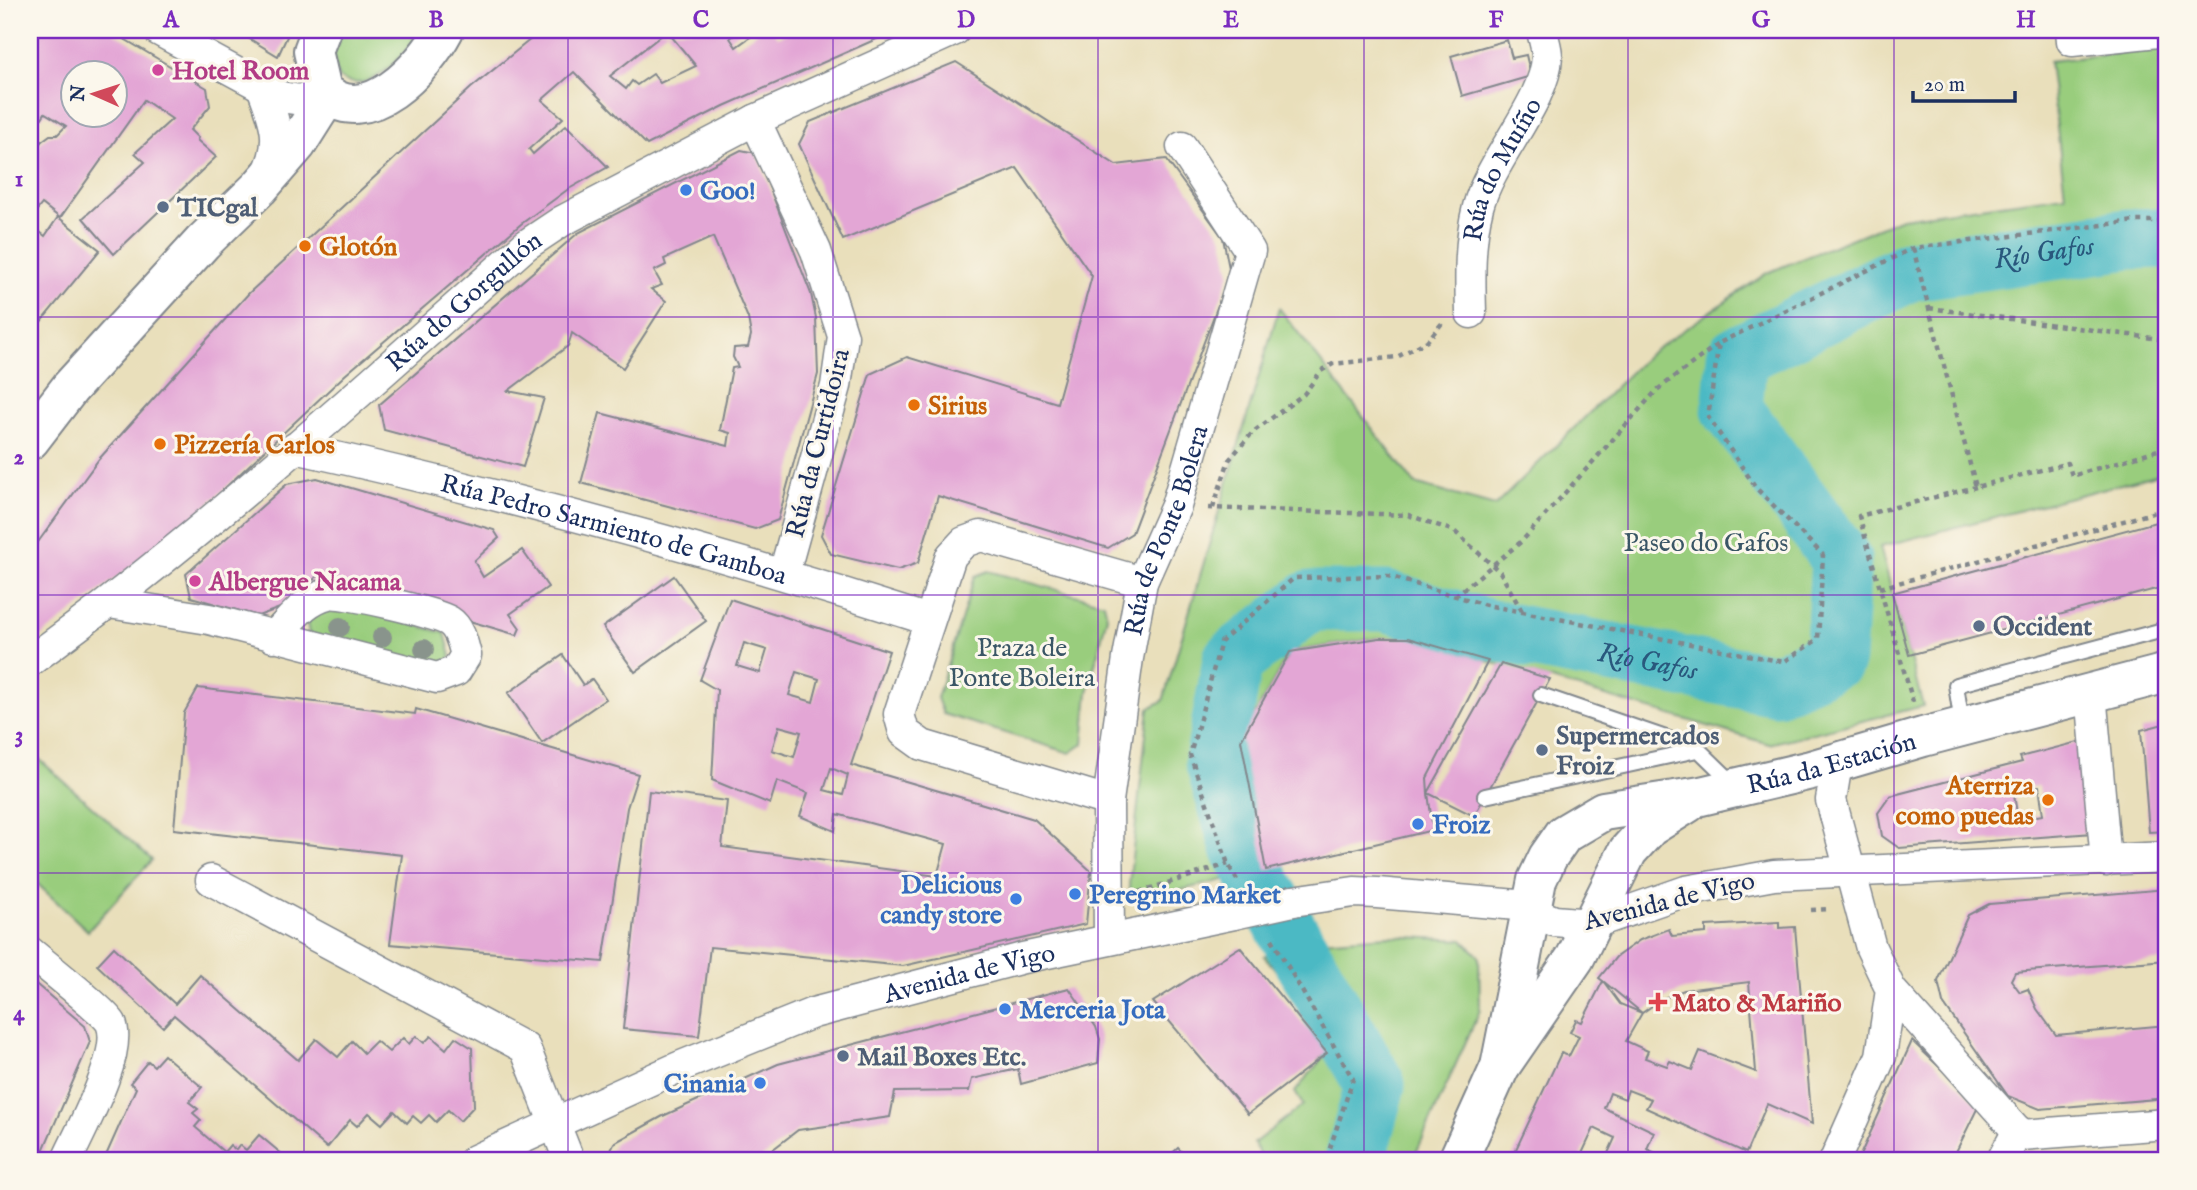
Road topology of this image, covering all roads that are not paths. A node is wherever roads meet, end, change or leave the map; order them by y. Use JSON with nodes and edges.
{"nodes":[{"id":1,"x":158,"y":30,"type":"edge"},
{"id":2,"x":321,"y":30,"type":"edge"},
{"id":3,"x":955,"y":30,"type":"edge"},
{"id":4,"x":1542,"y":30,"type":"edge"},
{"id":5,"x":2167,"y":31,"type":"edge"},
{"id":6,"x":449,"y":35,"type":"edge"},
{"id":7,"x":2071,"y":35,"type":"edge"},
{"id":8,"x":262,"y":87,"type":"junction"},
{"id":9,"x":325,"y":92,"type":"junction"},
{"id":10,"x":371,"y":101,"type":"junction"},
{"id":11,"x":755,"y":120,"type":"junction"},
{"id":12,"x":1182,"y":147,"type":"dead end"},
{"id":13,"x":259,"y":188,"type":"junction"},
{"id":14,"x":1471,"y":313,"type":"road end"},
{"id":15,"x":30,"y":440,"type":"edge"},
{"id":16,"x":295,"y":448,"type":"junction"},
{"id":17,"x":784,"y":573,"type":"junction"},
{"id":18,"x":1142,"y":582,"type":"junction"},
{"id":19,"x":110,"y":603,"type":"junction"},
{"id":20,"x":929,"y":620,"type":"junction"},
{"id":21,"x":2167,"y":629,"type":"edge"},
{"id":22,"x":273,"y":637,"type":"junction"},
{"id":23,"x":30,"y":661,"type":"edge"},
{"id":24,"x":2167,"y":673,"type":"edge"},
{"id":25,"x":2091,"y":693,"type":"junction"},
{"id":26,"x":1541,"y":695,"type":"dead end"},
{"id":27,"x":1963,"y":727,"type":"junction"},
{"id":28,"x":1698,"y":749,"type":"junction"},
{"id":29,"x":1826,"y":778,"type":"junction"},
{"id":30,"x":1719,"y":791,"type":"junction"},
{"id":31,"x":1485,"y":796,"type":"dead end"},
{"id":32,"x":1108,"y":801,"type":"junction"},
{"id":33,"x":2167,"y":857,"type":"edge"},
{"id":34,"x":2106,"y":861,"type":"junction"},
{"id":35,"x":1850,"y":870,"type":"junction"},
{"id":36,"x":211,"y":880,"type":"dead end"},
{"id":37,"x":1491,"y":903,"type":"junction"},
{"id":38,"x":1531,"y":909,"type":"junction"},
{"id":39,"x":1591,"y":925,"type":"junction"},
{"id":40,"x":1109,"y":939,"type":"junction"},
{"id":41,"x":30,"y":952,"type":"edge"},
{"id":42,"x":1523,"y":954,"type":"junction"},
{"id":43,"x":1891,"y":990,"type":"junction"},
{"id":44,"x":1500,"y":1067,"type":"junction"},
{"id":45,"x":554,"y":1124,"type":"junction"},
{"id":46,"x":2167,"y":1124,"type":"edge"},
{"id":47,"x":2018,"y":1131,"type":"junction"},
{"id":48,"x":67,"y":1160,"type":"edge"},
{"id":49,"x":475,"y":1160,"type":"edge"},
{"id":50,"x":569,"y":1160,"type":"edge"},
{"id":51,"x":1458,"y":1160,"type":"edge"},
{"id":52,"x":1835,"y":1160,"type":"edge"},
{"id":53,"x":2002,"y":1160,"type":"edge"}],
"edges":[{"from":1,"to":8,"type":"street"},
{"from":2,"to":9,"type":"main road"},
{"from":3,"to":11,"type":"street","name":"Rúa do Gorgullón"},
{"from":4,"to":14,"type":"street","name":"Rúa do Muíño"},
{"from":5,"to":7,"type":"street"},
{"from":6,"to":10,"type":"main road"},
{"from":8,"to":9,"type":"street"},
{"from":8,"to":13,"type":"street"},
{"from":9,"to":10,"type":"main road"},
{"from":9,"to":13,"type":"main road"},
{"from":10,"to":13,"type":"main road"},
{"from":11,"to":16,"type":"street","name":"Rúa do Gorgullón"},
{"from":11,"to":17,"type":"street","name":"Rúa da Curtidoira"},
{"from":12,"to":18,"type":"street","name":"Rúa de Ponte Bolera"},
{"from":13,"to":15,"type":"main road"},
{"from":16,"to":17,"type":"street","name":"Rúa Pedro Sarmiento de Gamboa"},
{"from":16,"to":19,"type":"street","name":"Rúa do Gorgullón"},
{"from":17,"to":20,"type":"street","name":"Rúa Pedro Sarmiento de Gamboa"},
{"from":18,"to":20,"type":"street"},
{"from":18,"to":32,"type":"street","name":"Rúa de Ponte Bolera"},
{"from":19,"to":22,"type":"street"},
{"from":19,"to":23,"type":"street","name":"Rúa do Gorgullón"},
{"from":20,"to":32,"type":"street"},
{"from":21,"to":27,"type":"lane"},
{"from":22,"to":22,"type":"street"},
{"from":24,"to":25,"type":"main road","name":"Rúa da Estación"},
{"from":25,"to":27,"type":"main road","name":"Rúa da Estación"},
{"from":25,"to":34,"type":"street"},
{"from":26,"to":28,"type":"lane"},
{"from":27,"to":29,"type":"main road","name":"Rúa da Estación"},
{"from":28,"to":30,"type":"lane"},
{"from":28,"to":31,"type":"lane"},
{"from":29,"to":30,"type":"main road","name":"Rúa da Estación"},
{"from":29,"to":35,"type":"street"},
{"from":30,"to":38,"type":"main road"},
{"from":30,"to":39,"type":"main road"},
{"from":32,"to":40,"type":"street","name":"Rúa de Ponte Bolera"},
{"from":33,"to":34,"type":"street","name":"Avenida de Vigo"},
{"from":34,"to":35,"type":"street","name":"Avenida de Vigo"},
{"from":35,"to":39,"type":"street","name":"Avenida de Vigo"},
{"from":35,"to":43,"type":"street"},
{"from":36,"to":45,"type":"street"},
{"from":37,"to":38,"type":"street","name":"Avenida de Vigo"},
{"from":37,"to":40,"type":"street","name":"Avenida de Vigo","bridge":true},
{"from":37,"to":42,"type":"street"},
{"from":38,"to":39,"type":"street","name":"Avenida de Vigo"},
{"from":38,"to":42,"type":"main road"},
{"from":39,"to":44,"type":"main road"},
{"from":40,"to":45,"type":"street","name":"Avenida de Vigo"},
{"from":41,"to":48,"type":"street"},
{"from":42,"to":44,"type":"main road"},
{"from":43,"to":47,"type":"street"},
{"from":43,"to":52,"type":"street"},
{"from":44,"to":51,"type":"main road"},
{"from":45,"to":49,"type":"street","name":"Avenida de Vigo"},
{"from":45,"to":50,"type":"street"},
{"from":46,"to":47,"type":"street"},
{"from":47,"to":53,"type":"street"}]}
